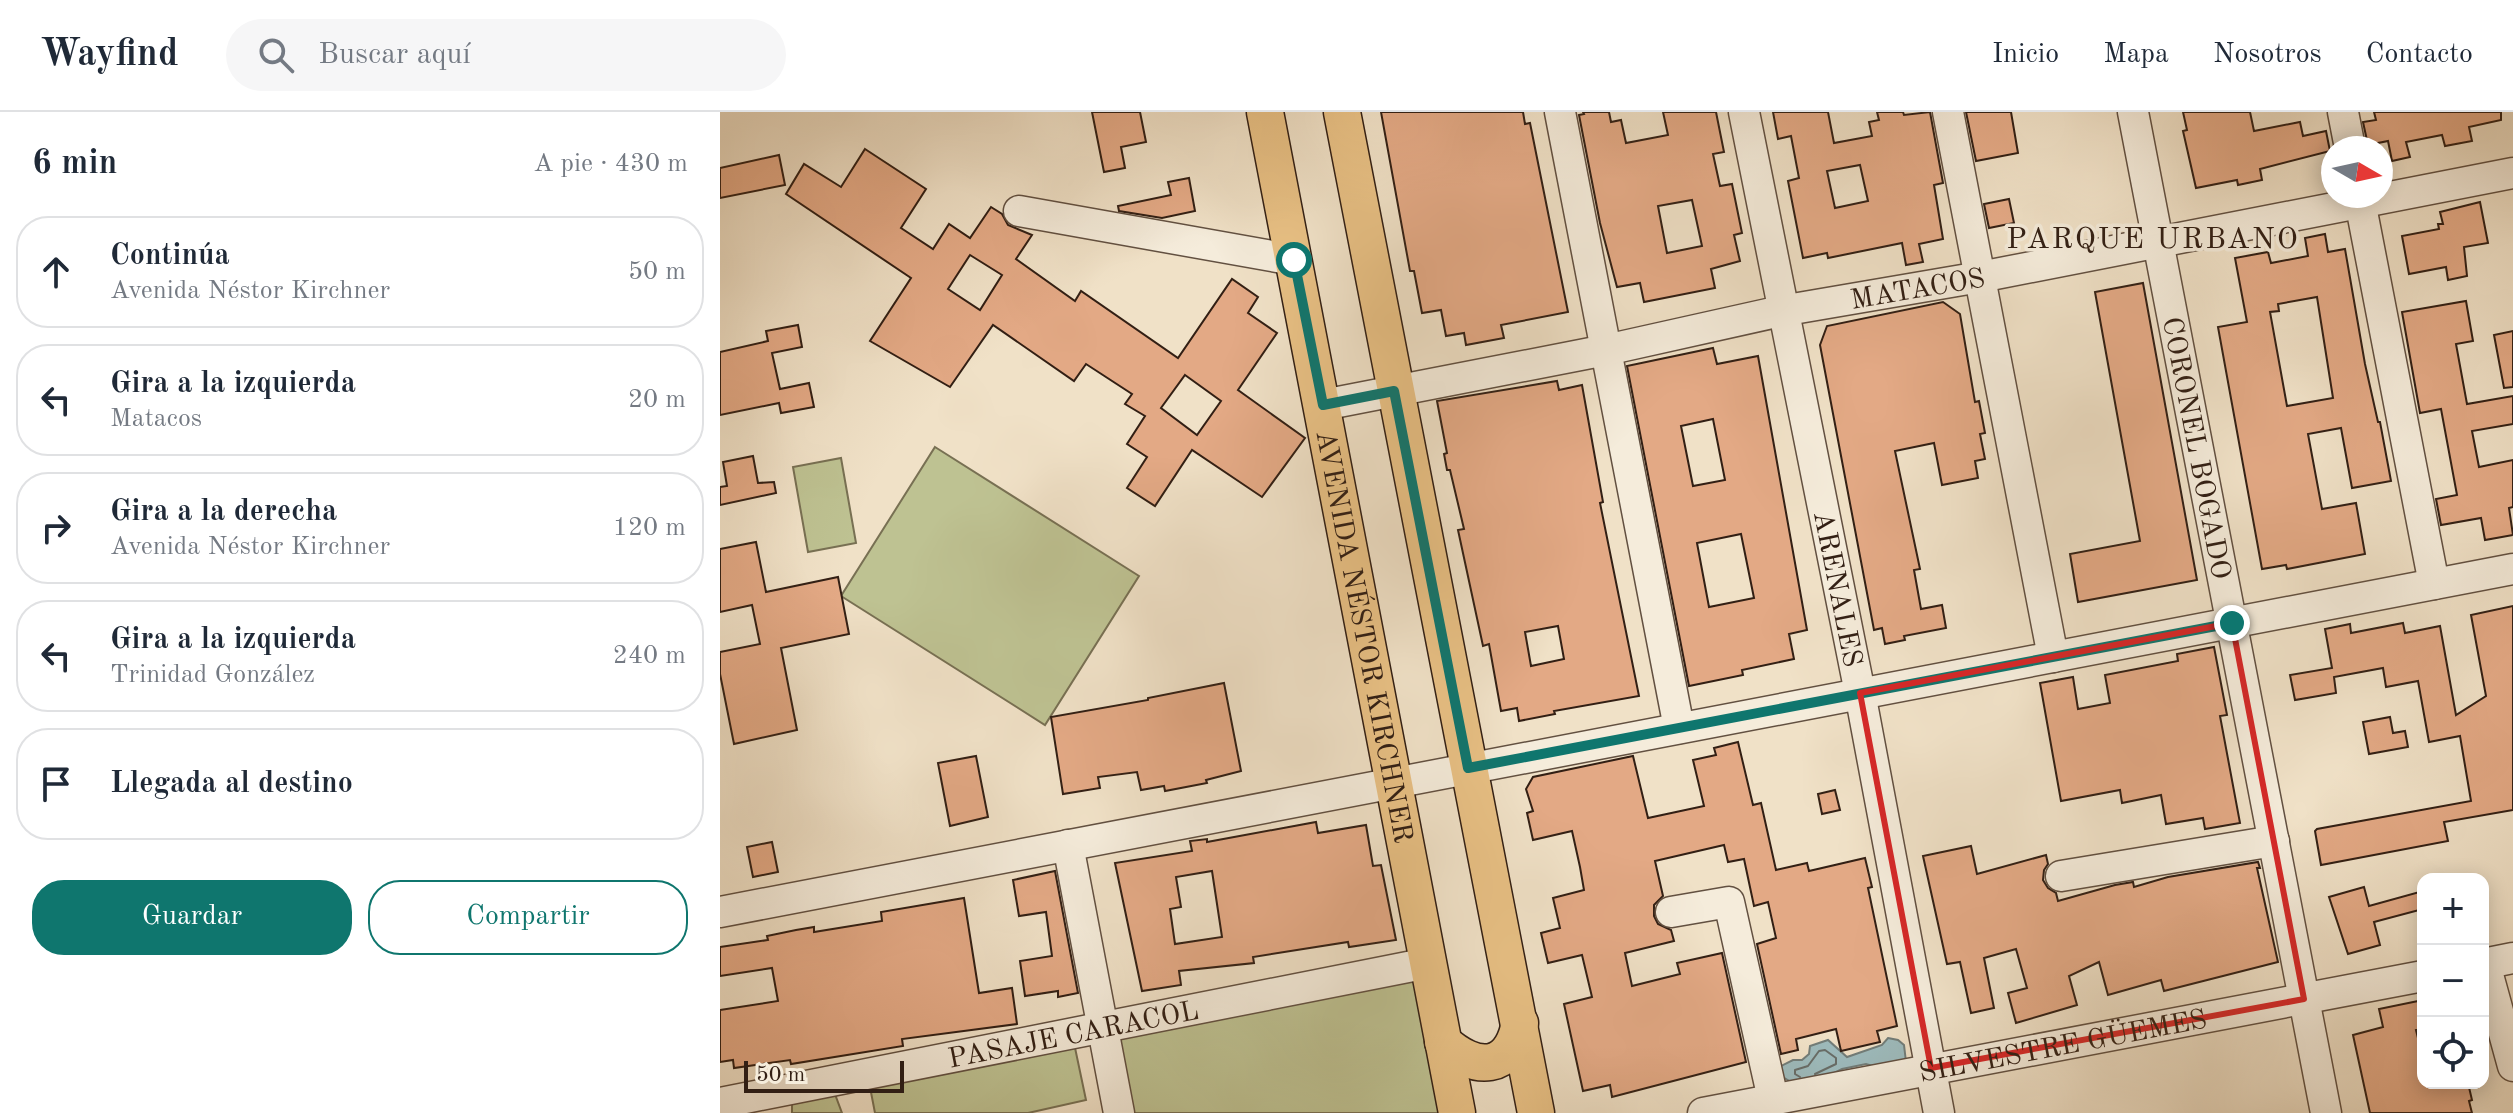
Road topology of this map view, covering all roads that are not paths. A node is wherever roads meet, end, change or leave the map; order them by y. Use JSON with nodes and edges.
{"nodes":[{"id":1,"x":1265,"y":112,"type":"edge"},
{"id":2,"x":1342,"y":112,"type":"edge"},
{"id":3,"x":1560,"y":112,"type":"edge"},
{"id":4,"x":1744,"y":112,"type":"edge"},
{"id":5,"x":1948,"y":112,"type":"edge"},
{"id":6,"x":2133,"y":112,"type":"edge"},
{"id":7,"x":2343,"y":112,"type":"edge"},
{"id":8,"x":2348,"y":136,"type":"edge"},
{"id":9,"x":2513,"y":173,"type":"edge"},
{"id":10,"x":2393,"y":193,"type":"edge"},
{"id":11,"x":2321,"y":207,"type":"edge"},
{"id":12,"x":2362,"y":208,"type":"edge"},
{"id":13,"x":1019,"y":211,"type":"dead end"},
{"id":14,"x":2158,"y":242,"type":"junction"},
{"id":15,"x":1294,"y":260,"type":"junction"},
{"id":16,"x":1980,"y":277,"type":"junction"},
{"id":17,"x":1781,"y":311,"type":"junction"},
{"id":18,"x":1606,"y":350,"type":"junction"},
{"id":19,"x":1394,"y":391,"type":"junction"},
{"id":20,"x":1323,"y":405,"type":"junction"},
{"id":21,"x":2513,"y":569,"type":"edge"},
{"id":22,"x":2434,"y":584,"type":"junction"},
{"id":23,"x":2232,"y":623,"type":"junction"},
{"id":24,"x":2053,"y":657,"type":"junction"},
{"id":25,"x":1860,"y":693,"type":"junction"},
{"id":26,"x":1679,"y":728,"type":"junction"},
{"id":27,"x":1468,"y":768,"type":"junction"},
{"id":28,"x":1393,"y":782,"type":"junction"},
{"id":29,"x":2274,"y":841,"type":"junction"},
{"id":30,"x":1068,"y":845,"type":"junction"},
{"id":31,"x":2061,"y":876,"type":"dead end"},
{"id":32,"x":720,"y":912,"type":"edge"},
{"id":33,"x":1671,"y":912,"type":"dead end"},
{"id":34,"x":2494,"y":962,"type":"edge"},
{"id":35,"x":1428,"y":963,"type":"junction"},
{"id":36,"x":2417,"y":977,"type":"edge"},
{"id":37,"x":2304,"y":999,"type":"junction"},
{"id":38,"x":1520,"y":1023,"type":"junction"},
{"id":39,"x":1103,"y":1027,"type":"junction"},
{"id":40,"x":1443,"y":1042,"type":"junction"},
{"id":41,"x":2513,"y":1066,"type":"edge"},
{"id":42,"x":1931,"y":1068,"type":"junction"},
{"id":43,"x":1773,"y":1099,"type":"junction"},
{"id":44,"x":720,"y":1103,"type":"edge"},
{"id":45,"x":1119,"y":1113,"type":"edge"},
{"id":46,"x":1457,"y":1113,"type":"edge"},
{"id":47,"x":1536,"y":1113,"type":"edge"},
{"id":48,"x":1703,"y":1113,"type":"edge"},
{"id":49,"x":1939,"y":1113,"type":"edge"},
{"id":50,"x":2326,"y":1113,"type":"edge"}],
"edges":[{"from":1,"to":15,"type":"main road","name":"AVENIDA NÉSTOR KIRCHNER"},
{"from":2,"to":19,"type":"main road"},
{"from":3,"to":18,"type":"street"},
{"from":4,"to":17,"type":"street","name":"ARENALES"},
{"from":5,"to":16,"type":"street"},
{"from":6,"to":14,"type":"street","name":"CORONEL BOGADO"},
{"from":7,"to":8,"type":"street"},
{"from":9,"to":10,"type":"street","name":"MATACOS"},
{"from":11,"to":14,"type":"street","name":"MATACOS"},
{"from":12,"to":22,"type":"street"},
{"from":13,"to":15,"type":"street"},
{"from":14,"to":16,"type":"street","name":"MATACOS"},
{"from":14,"to":23,"type":"street","name":"CORONEL BOGADO"},
{"from":15,"to":20,"type":"main road","name":"AVENIDA NÉSTOR KIRCHNER"},
{"from":16,"to":17,"type":"street","name":"MATACOS"},
{"from":16,"to":24,"type":"street"},
{"from":17,"to":18,"type":"street","name":"MATACOS"},
{"from":17,"to":25,"type":"street","name":"ARENALES"},
{"from":18,"to":19,"type":"street","name":"MATACOS"},
{"from":18,"to":26,"type":"street"},
{"from":19,"to":20,"type":"street","name":"MATACOS"},
{"from":19,"to":27,"type":"main road"},
{"from":20,"to":28,"type":"main road","name":"AVENIDA NÉSTOR KIRCHNER"},
{"from":21,"to":22,"type":"street"},
{"from":22,"to":23,"type":"street"},
{"from":23,"to":24,"type":"street"},
{"from":23,"to":29,"type":"street","name":"CORONEL BOGADO"},
{"from":24,"to":25,"type":"street"},
{"from":25,"to":26,"type":"street"},
{"from":25,"to":42,"type":"street","name":"ARENALES"},
{"from":26,"to":27,"type":"street"},
{"from":27,"to":28,"type":"street"},
{"from":27,"to":38,"type":"main road"},
{"from":28,"to":30,"type":"street"},
{"from":28,"to":35,"type":"main road","name":"AVENIDA NÉSTOR KIRCHNER"},
{"from":29,"to":31,"type":"street"},
{"from":29,"to":37,"type":"street","name":"CORONEL BOGADO"},
{"from":30,"to":32,"type":"street"},
{"from":30,"to":39,"type":"street"},
{"from":33,"to":43,"type":"street"},
{"from":34,"to":41,"type":"street"},
{"from":35,"to":39,"type":"street","name":"PASAJE CARACOL"},
{"from":35,"to":40,"type":"main road","name":"AVENIDA NÉSTOR KIRCHNER"},
{"from":36,"to":37,"type":"street","name":"SILVESTRE GÜEMES"},
{"from":37,"to":42,"type":"street","name":"SILVESTRE GÜEMES"},
{"from":37,"to":50,"type":"street","name":"CORONEL BOGADO"},
{"from":38,"to":40,"type":"main road"},
{"from":38,"to":47,"type":"main road"},
{"from":39,"to":44,"type":"street","name":"PASAJE CARACOL"},
{"from":39,"to":45,"type":"street"},
{"from":40,"to":46,"type":"main road","name":"AVENIDA NÉSTOR KIRCHNER"},
{"from":42,"to":43,"type":"street","name":"SILVESTRE GÜEMES"},
{"from":42,"to":49,"type":"street","name":"ARENALES"},
{"from":43,"to":48,"type":"street","name":"SILVESTRE GÜEMES"}]}
